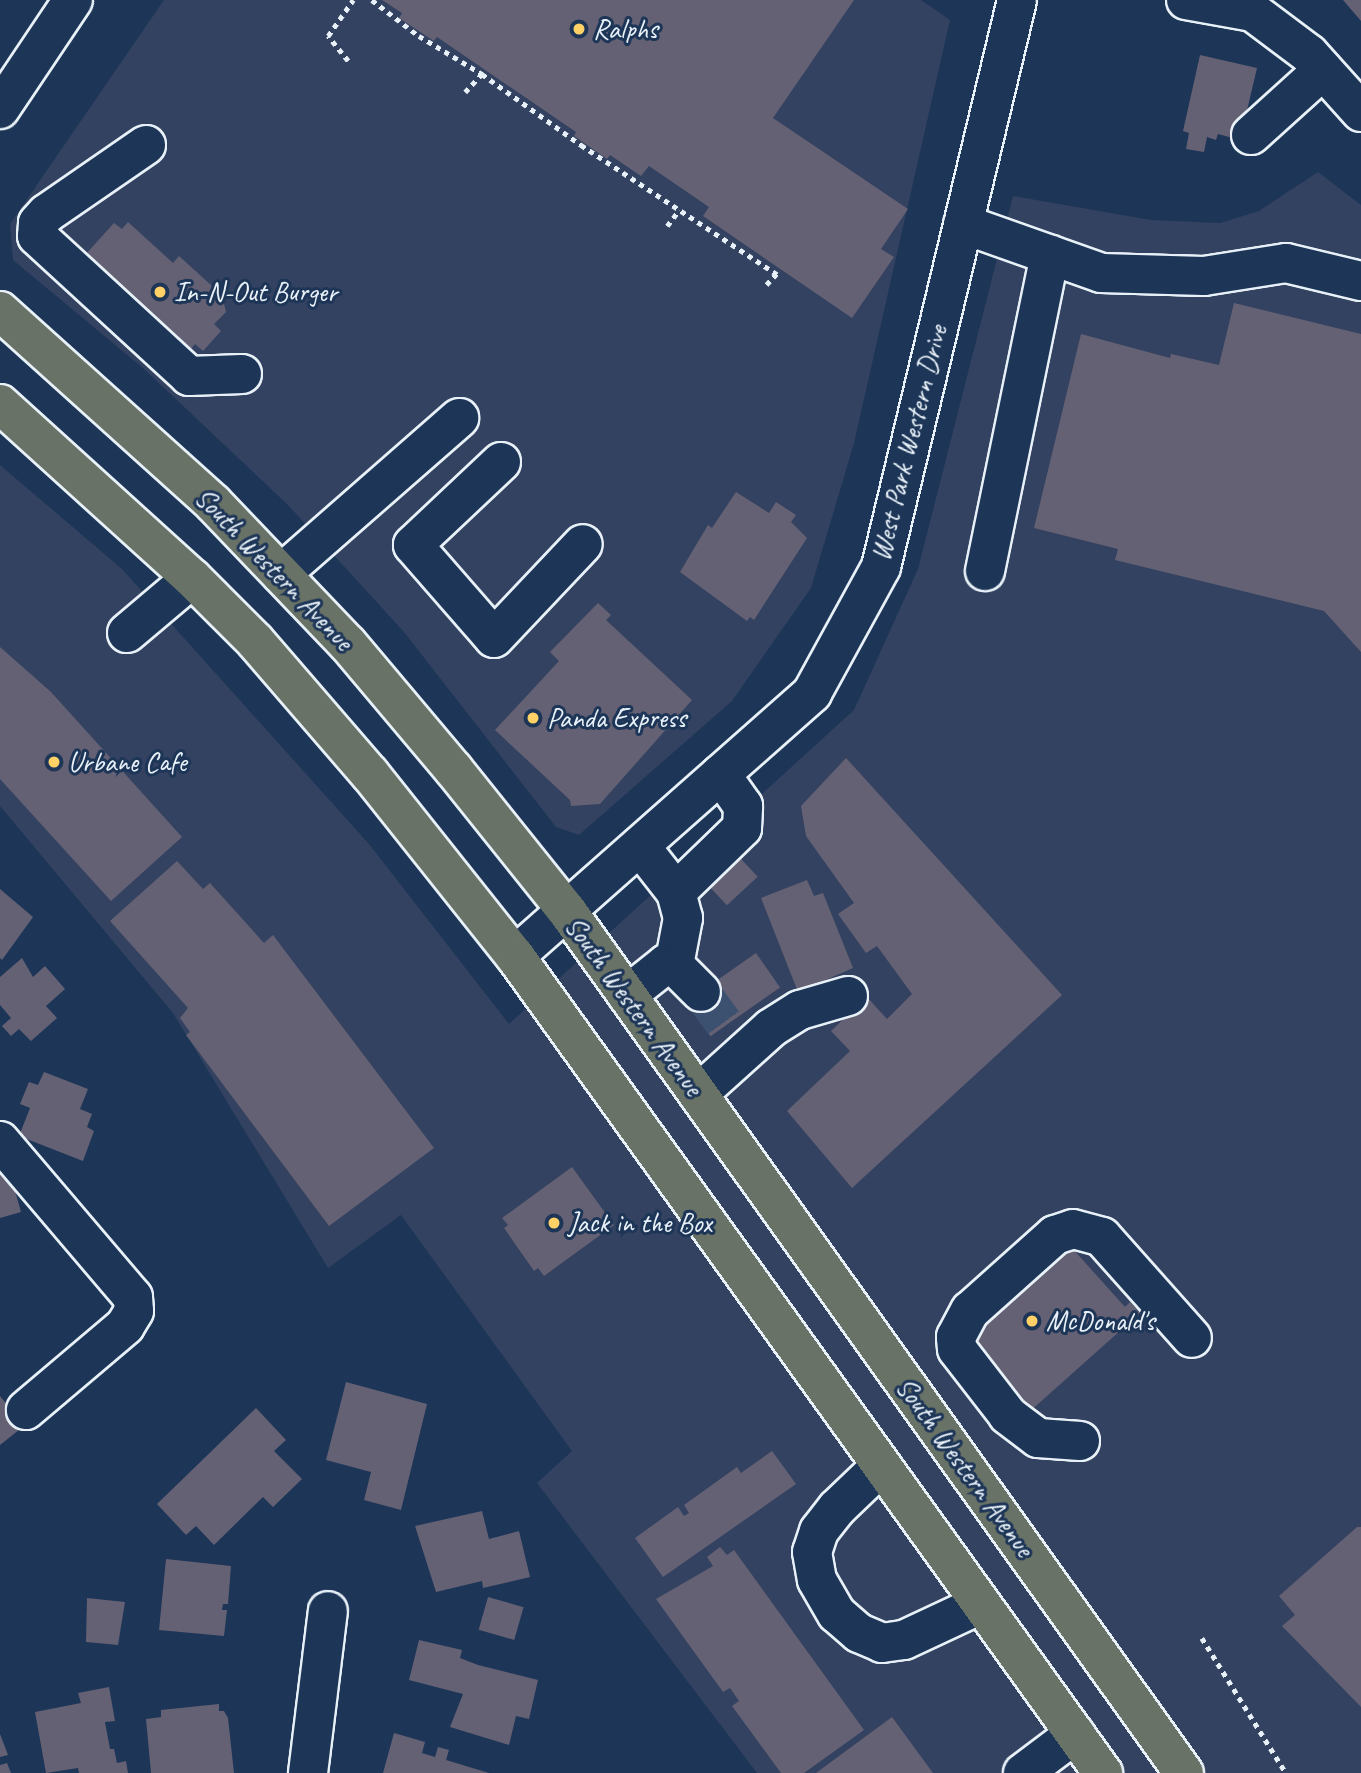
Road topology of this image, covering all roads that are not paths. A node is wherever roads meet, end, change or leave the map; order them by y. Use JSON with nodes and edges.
{"nodes":[{"id":1,"x":73,"y":0,"type":"edge"},
{"id":2,"x":1017,"y":0,"type":"edge"},
{"id":3,"x":1186,"y":0,"type":"edge"},
{"id":4,"x":1323,"y":71,"type":"junction"},
{"id":5,"x":0,"y":109,"type":"edge"},
{"id":6,"x":1361,"y":112,"type":"edge"},
{"id":7,"x":1251,"y":135,"type":"dead end"},
{"id":8,"x":146,"y":145,"type":"dead end"},
{"id":9,"x":963,"y":224,"type":"junction"},
{"id":10,"x":1050,"y":255,"type":"junction"},
{"id":11,"x":1361,"y":281,"type":"edge"},
{"id":12,"x":0,"y":311,"type":"edge"},
{"id":13,"x":242,"y":374,"type":"dead end"},
{"id":14,"x":0,"y":404,"type":"edge"},
{"id":15,"x":459,"y":418,"type":"dead end"},
{"id":16,"x":501,"y":462,"type":"dead end"},
{"id":17,"x":583,"y":544,"type":"dead end"},
{"id":18,"x":985,"y":570,"type":"dead end"},
{"id":19,"x":281,"y":574,"type":"junction"},
{"id":20,"x":192,"y":578,"type":"junction"},
{"id":21,"x":127,"y":633,"type":"dead end"},
{"id":22,"x":721,"y":774,"type":"junction"},
{"id":23,"x":640,"y":846,"type":"junction"},
{"id":24,"x":676,"y":892,"type":"junction"},
{"id":25,"x":567,"y":911,"type":"junction"},
{"id":26,"x":515,"y":956,"type":"junction"},
{"id":27,"x":674,"y":965,"type":"junction"},
{"id":28,"x":701,"y":992,"type":"tunnel mouth"},
{"id":29,"x":627,"y":995,"type":"junction"},
{"id":30,"x":848,"y":996,"type":"dead end"},
{"id":31,"x":698,"y":1094,"type":"junction"},
{"id":32,"x":0,"y":1141,"type":"edge"},
{"id":33,"x":1192,"y":1338,"type":"dead end"},
{"id":34,"x":26,"y":1410,"type":"dead end"},
{"id":35,"x":1080,"y":1441,"type":"dead end"},
{"id":36,"x":881,"y":1466,"type":"junction"},
{"id":37,"x":981,"y":1604,"type":"junction"},
{"id":38,"x":328,"y":1611,"type":"dead end"},
{"id":39,"x":1075,"y":1734,"type":"junction"},
{"id":40,"x":308,"y":1773,"type":"edge"},
{"id":41,"x":1023,"y":1773,"type":"edge"},
{"id":42,"x":1103,"y":1773,"type":"edge"},
{"id":43,"x":1184,"y":1773,"type":"edge"}],
"edges":[{"from":1,"to":5,"type":"street"},
{"from":2,"to":9,"type":"street","name":"West Park Western Drive"},
{"from":3,"to":4,"type":"street"},
{"from":4,"to":6,"type":"street"},
{"from":4,"to":7,"type":"street"},
{"from":8,"to":13,"type":"street"},
{"from":9,"to":10,"type":"street"},
{"from":9,"to":22,"type":"street","name":"West Park Western Drive"},
{"from":10,"to":11,"type":"street"},
{"from":10,"to":18,"type":"street"},
{"from":12,"to":19,"type":"main road","name":"South Western Avenue"},
{"from":14,"to":20,"type":"main road"},
{"from":15,"to":19,"type":"street"},
{"from":16,"to":17,"type":"street"},
{"from":19,"to":25,"type":"main road","name":"South Western Avenue"},
{"from":20,"to":21,"type":"street"},
{"from":20,"to":26,"type":"main road"},
{"from":22,"to":23,"type":"street","name":"West Park Western Drive"},
{"from":22,"to":24,"type":"street"},
{"from":23,"to":24,"type":"street"},
{"from":23,"to":25,"type":"street","name":"West Park Western Drive"},
{"from":24,"to":27,"type":"street"},
{"from":25,"to":26,"type":"street","name":"West Park Western Drive"},
{"from":25,"to":29,"type":"main road","name":"South Western Avenue"},
{"from":26,"to":36,"type":"main road"},
{"from":27,"to":28,"type":"street"},
{"from":27,"to":29,"type":"street"},
{"from":29,"to":31,"type":"main road","name":"South Western Avenue"},
{"from":30,"to":31,"type":"street"},
{"from":31,"to":43,"type":"main road","name":"South Western Avenue"},
{"from":32,"to":34,"type":"street"},
{"from":33,"to":35,"type":"street"},
{"from":36,"to":37,"type":"main road"},
{"from":36,"to":37,"type":"street"},
{"from":37,"to":39,"type":"main road"},
{"from":38,"to":40,"type":"street"},
{"from":39,"to":41,"type":"street"},
{"from":39,"to":42,"type":"main road"}]}
